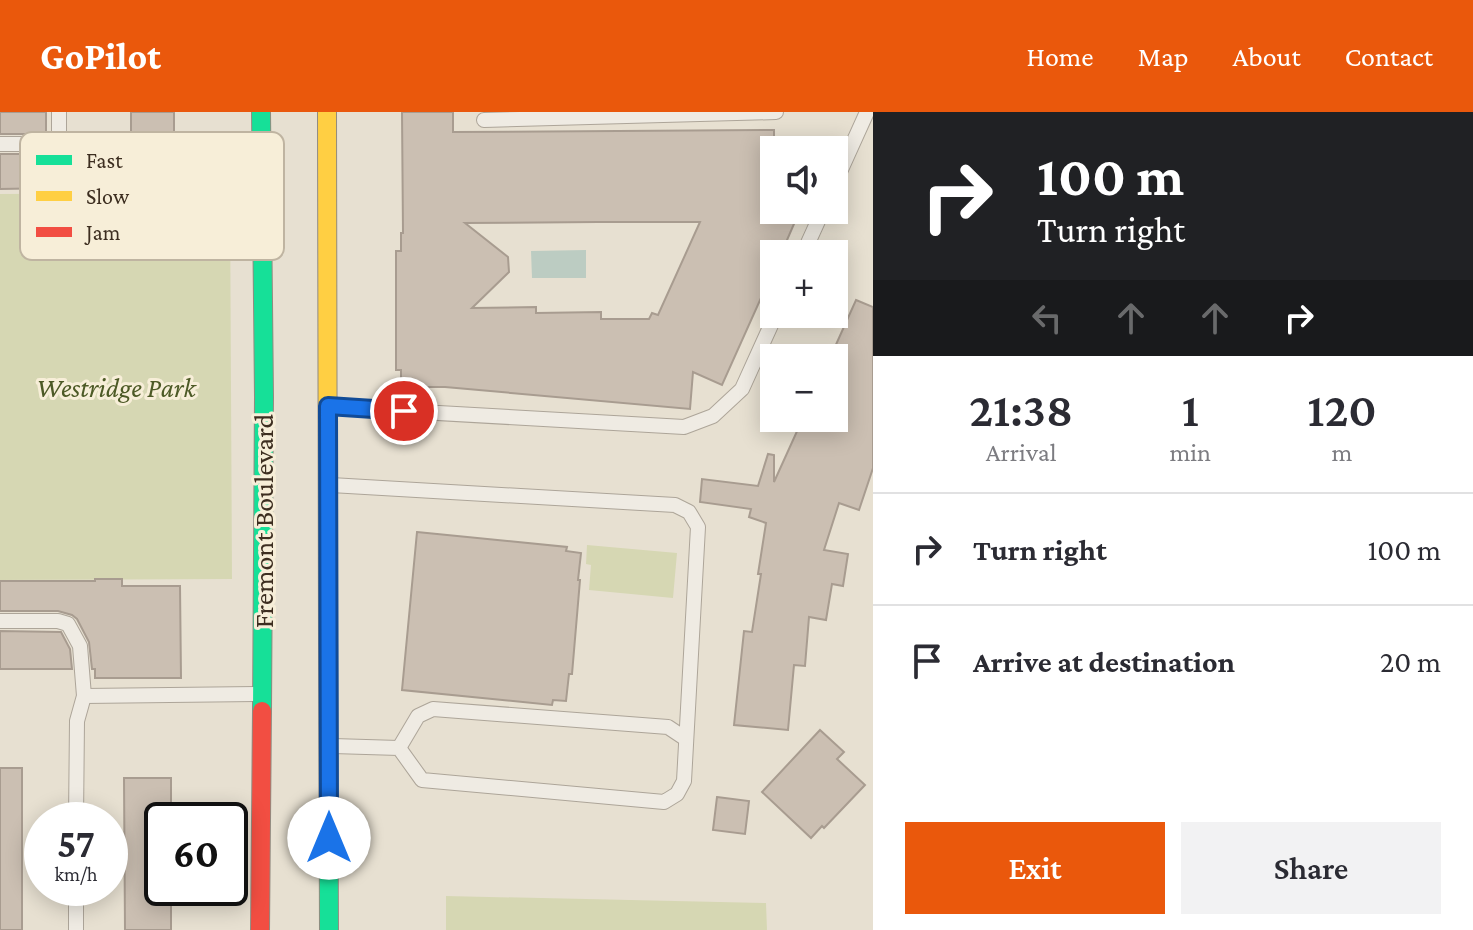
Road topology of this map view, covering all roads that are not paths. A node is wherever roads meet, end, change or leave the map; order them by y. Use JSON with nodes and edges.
{"nodes":[{"id":1,"x":261,"y":112,"type":"edge"},
{"id":2,"x":327,"y":112,"type":"edge"},
{"id":3,"x":776,"y":112,"type":"edge"},
{"id":4,"x":867,"y":112,"type":"edge"},
{"id":5,"x":484,"y":120,"type":"dead end"},
{"id":6,"x":261,"y":132,"type":"edge"},
{"id":7,"x":848,"y":154,"type":"edge"},
{"id":8,"x":263,"y":260,"type":"edge"},
{"id":9,"x":770,"y":328,"type":"edge"},
{"id":10,"x":328,"y":406,"type":"junction"},
{"id":11,"x":328,"y":485,"type":"junction"},
{"id":12,"x":0,"y":621,"type":"edge"},
{"id":13,"x":262,"y":694,"type":"junction"},
{"id":14,"x":84,"y":696,"type":"junction"},
{"id":15,"x":686,"y":739,"type":"junction"},
{"id":16,"x":329,"y":746,"type":"junction"},
{"id":17,"x":399,"y":748,"type":"junction"},
{"id":18,"x":76,"y":802,"type":"edge"},
{"id":19,"x":76,"y":906,"type":"edge"},
{"id":20,"x":76,"y":930,"type":"edge"},
{"id":21,"x":260,"y":930,"type":"edge"},
{"id":22,"x":329,"y":930,"type":"edge"}],
"edges":[{"from":1,"to":6,"type":"main road","name":"Fremont Boulevard"},
{"from":2,"to":10,"type":"main road"},
{"from":3,"to":5,"type":"lane"},
{"from":4,"to":7,"type":"lane"},
{"from":8,"to":13,"type":"main road","name":"Fremont Boulevard"},
{"from":9,"to":10,"type":"lane"},
{"from":10,"to":11,"type":"main road"},
{"from":11,"to":15,"type":"lane"},
{"from":11,"to":16,"type":"main road"},
{"from":12,"to":14,"type":"lane"},
{"from":13,"to":14,"type":"lane"},
{"from":13,"to":21,"type":"main road","name":"Fremont Boulevard"},
{"from":14,"to":18,"type":"lane"},
{"from":15,"to":17,"type":"lane"},
{"from":15,"to":17,"type":"lane"},
{"from":16,"to":17,"type":"lane"},
{"from":16,"to":22,"type":"main road"},
{"from":19,"to":20,"type":"lane"}]}
